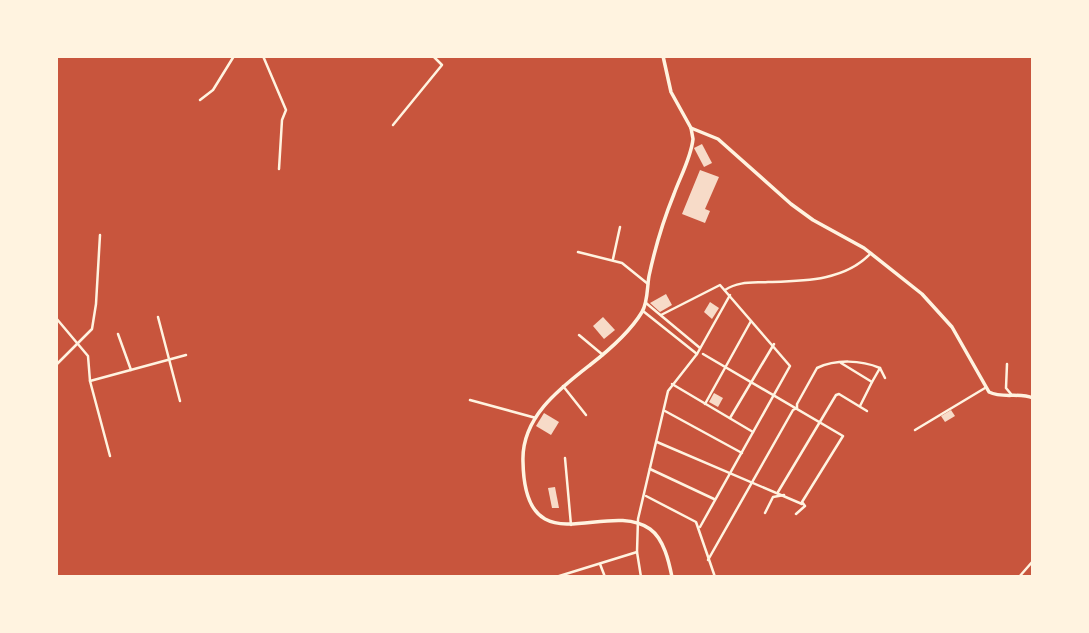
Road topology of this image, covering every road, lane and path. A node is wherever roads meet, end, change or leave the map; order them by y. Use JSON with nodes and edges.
{"nodes":[{"id":1,"x":234,"y":56,"type":"edge"},
{"id":2,"x":263,"y":56,"type":"edge"},
{"id":3,"x":433,"y":56,"type":"edge"},
{"id":4,"x":664,"y":56,"type":"edge"},
{"id":5,"x":200,"y":100,"type":"dead end"},
{"id":6,"x":393,"y":125,"type":"dead end"},
{"id":7,"x":691,"y":128,"type":"junction"},
{"id":8,"x":279,"y":169,"type":"dead end"},
{"id":9,"x":620,"y":227,"type":"dead end"},
{"id":10,"x":100,"y":235,"type":"dead end"},
{"id":11,"x":578,"y":252,"type":"dead end"},
{"id":12,"x":871,"y":253,"type":"junction"},
{"id":13,"x":613,"y":259,"type":"junction"},
{"id":14,"x":648,"y":284,"type":"junction"},
{"id":15,"x":725,"y":290,"type":"junction"},
{"id":16,"x":730,"y":295,"type":"junction"},
{"id":17,"x":646,"y":303,"type":"junction"},
{"id":18,"x":643,"y":311,"type":"junction"},
{"id":19,"x":661,"y":315,"type":"junction"},
{"id":20,"x":158,"y":317,"type":"dead end"},
{"id":21,"x":56,"y":318,"type":"edge"},
{"id":22,"x":751,"y":321,"type":"junction"},
{"id":23,"x":676,"y":328,"type":"junction"},
{"id":24,"x":118,"y":334,"type":"dead end"},
{"id":25,"x":579,"y":335,"type":"dead end"},
{"id":26,"x":672,"y":335,"type":"junction"},
{"id":27,"x":79,"y":344,"type":"junction"},
{"id":28,"x":774,"y":344,"type":"junction"},
{"id":29,"x":700,"y":348,"type":"junction"},
{"id":30,"x":696,"y":354,"type":"junction"},
{"id":31,"x":703,"y":354,"type":"junction"},
{"id":32,"x":186,"y":355,"type":"dead end"},
{"id":33,"x":603,"y":355,"type":"junction"},
{"id":34,"x":168,"y":360,"type":"junction"},
{"id":35,"x":839,"y":362,"type":"junction"},
{"id":36,"x":1007,"y":364,"type":"dead end"},
{"id":37,"x":56,"y":365,"type":"edge"},
{"id":38,"x":726,"y":368,"type":"junction"},
{"id":39,"x":880,"y":368,"type":"junction"},
{"id":40,"x":131,"y":370,"type":"junction"},
{"id":41,"x":885,"y":378,"type":"dead end"},
{"id":42,"x":90,"y":381,"type":"junction"},
{"id":43,"x":750,"y":382,"type":"junction"},
{"id":44,"x":872,"y":382,"type":"junction"},
{"id":45,"x":672,"y":384,"type":"junction"},
{"id":46,"x":563,"y":386,"type":"junction"},
{"id":47,"x":985,"y":388,"type":"junction"},
{"id":48,"x":1011,"y":394,"type":"junction"},
{"id":49,"x":775,"y":395,"type":"junction"},
{"id":50,"x":1033,"y":398,"type":"edge"},
{"id":51,"x":470,"y":400,"type":"dead end"},
{"id":52,"x":180,"y":401,"type":"dead end"},
{"id":53,"x":705,"y":404,"type":"junction"},
{"id":54,"x":860,"y":407,"type":"junction"},
{"id":55,"x":797,"y":408,"type":"junction"},
{"id":56,"x":664,"y":411,"type":"junction"},
{"id":57,"x":867,"y":411,"type":"dead end"},
{"id":58,"x":586,"y":415,"type":"dead end"},
{"id":59,"x":536,"y":418,"type":"junction"},
{"id":60,"x":730,"y":418,"type":"junction"},
{"id":61,"x":821,"y":422,"type":"junction"},
{"id":62,"x":915,"y":430,"type":"dead end"},
{"id":63,"x":753,"y":432,"type":"junction"},
{"id":64,"x":656,"y":442,"type":"junction"},
{"id":65,"x":742,"y":453,"type":"junction"},
{"id":66,"x":110,"y":456,"type":"dead end"},
{"id":67,"x":565,"y":458,"type":"dead end"},
{"id":68,"x":650,"y":469,"type":"junction"},
{"id":69,"x":730,"y":474,"type":"junction"},
{"id":70,"x":754,"y":482,"type":"junction"},
{"id":71,"x":778,"y":492,"type":"junction"},
{"id":72,"x":784,"y":495,"type":"junction"},
{"id":73,"x":646,"y":496,"type":"junction"},
{"id":74,"x":715,"y":500,"type":"junction"},
{"id":75,"x":805,"y":506,"type":"junction"},
{"id":76,"x":765,"y":513,"type":"dead end"},
{"id":77,"x":796,"y":514,"type":"dead end"},
{"id":78,"x":571,"y":525,"type":"junction"},
{"id":79,"x":639,"y":525,"type":"junction"},
{"id":80,"x":700,"y":527,"type":"junction"},
{"id":81,"x":637,"y":552,"type":"junction"},
{"id":82,"x":708,"y":560,"type":"junction"},
{"id":83,"x":1033,"y":561,"type":"edge"},
{"id":84,"x":600,"y":563,"type":"junction"},
{"id":85,"x":576,"y":570,"type":"junction"},
{"id":86,"x":556,"y":577,"type":"edge"},
{"id":87,"x":578,"y":577,"type":"edge"},
{"id":88,"x":605,"y":577,"type":"edge"},
{"id":89,"x":641,"y":577,"type":"edge"},
{"id":90,"x":672,"y":577,"type":"edge"},
{"id":91,"x":715,"y":577,"type":"edge"},
{"id":92,"x":1019,"y":577,"type":"edge"}],
"edges":[{"from":1,"to":5,"type":"street"},
{"from":2,"to":8,"type":"street"},
{"from":3,"to":6,"type":"street"},
{"from":4,"to":7,"type":"street"},
{"from":7,"to":12,"type":"street"},
{"from":7,"to":14,"type":"street"},
{"from":9,"to":13,"type":"street"},
{"from":10,"to":27,"type":"street"},
{"from":11,"to":13,"type":"street"},
{"from":12,"to":15,"type":"street"},
{"from":12,"to":47,"type":"street"},
{"from":13,"to":14,"type":"street"},
{"from":14,"to":17,"type":"street"},
{"from":15,"to":16,"type":"street"},
{"from":15,"to":19,"type":"street"},
{"from":16,"to":22,"type":"street"},
{"from":16,"to":29,"type":"street"},
{"from":17,"to":18,"type":"street"},
{"from":17,"to":19,"type":"street"},
{"from":18,"to":26,"type":"street"},
{"from":18,"to":33,"type":"street"},
{"from":19,"to":23,"type":"street"},
{"from":20,"to":34,"type":"street"},
{"from":21,"to":27,"type":"street"},
{"from":22,"to":28,"type":"street"},
{"from":22,"to":38,"type":"street"},
{"from":23,"to":26,"type":"street"},
{"from":23,"to":29,"type":"street"},
{"from":24,"to":40,"type":"street"},
{"from":25,"to":33,"type":"street"},
{"from":26,"to":30,"type":"street"},
{"from":27,"to":37,"type":"street"},
{"from":27,"to":42,"type":"street"},
{"from":28,"to":43,"type":"street"},
{"from":28,"to":49,"type":"street"},
{"from":29,"to":30,"type":"street"},
{"from":29,"to":31,"type":"street"},
{"from":30,"to":31,"type":"street"},
{"from":30,"to":45,"type":"street"},
{"from":31,"to":38,"type":"street"},
{"from":32,"to":34,"type":"street"},
{"from":33,"to":46,"type":"street"},
{"from":34,"to":40,"type":"street"},
{"from":34,"to":52,"type":"street"},
{"from":35,"to":39,"type":"street"},
{"from":35,"to":44,"type":"street"},
{"from":35,"to":55,"type":"street"},
{"from":36,"to":48,"type":"street"},
{"from":38,"to":43,"type":"street"},
{"from":38,"to":53,"type":"street"},
{"from":39,"to":41,"type":"street"},
{"from":39,"to":44,"type":"street"},
{"from":40,"to":42,"type":"street"},
{"from":42,"to":66,"type":"street"},
{"from":43,"to":49,"type":"street"},
{"from":43,"to":60,"type":"street"},
{"from":44,"to":54,"type":"street"},
{"from":45,"to":53,"type":"street"},
{"from":45,"to":56,"type":"street"},
{"from":46,"to":58,"type":"street"},
{"from":46,"to":59,"type":"street"},
{"from":47,"to":48,"type":"street"},
{"from":47,"to":62,"type":"street"},
{"from":48,"to":50,"type":"street"},
{"from":49,"to":55,"type":"street"},
{"from":49,"to":63,"type":"street"},
{"from":51,"to":59,"type":"street"},
{"from":53,"to":60,"type":"street"},
{"from":54,"to":57,"type":"street"},
{"from":54,"to":61,"type":"street"},
{"from":55,"to":61,"type":"street"},
{"from":55,"to":70,"type":"street"},
{"from":56,"to":64,"type":"street"},
{"from":56,"to":65,"type":"street"},
{"from":59,"to":78,"type":"street"},
{"from":60,"to":63,"type":"street"},
{"from":61,"to":71,"type":"street"},
{"from":61,"to":75,"type":"street"},
{"from":63,"to":65,"type":"street"},
{"from":64,"to":68,"type":"street"},
{"from":64,"to":69,"type":"street"},
{"from":65,"to":69,"type":"street"},
{"from":67,"to":78,"type":"street"},
{"from":68,"to":73,"type":"street"},
{"from":68,"to":74,"type":"street"},
{"from":69,"to":70,"type":"street"},
{"from":69,"to":74,"type":"street"},
{"from":70,"to":71,"type":"street"},
{"from":70,"to":82,"type":"street"},
{"from":71,"to":72,"type":"street"},
{"from":72,"to":75,"type":"street"},
{"from":72,"to":76,"type":"street"},
{"from":73,"to":79,"type":"street"},
{"from":73,"to":80,"type":"street"},
{"from":74,"to":80,"type":"street"},
{"from":75,"to":77,"type":"street"},
{"from":78,"to":79,"type":"street"},
{"from":79,"to":81,"type":"street"},
{"from":79,"to":90,"type":"street"},
{"from":80,"to":82,"type":"street"},
{"from":81,"to":84,"type":"street"},
{"from":81,"to":89,"type":"street"},
{"from":82,"to":91,"type":"street"},
{"from":83,"to":92,"type":"street"},
{"from":84,"to":85,"type":"street"},
{"from":84,"to":88,"type":"street"},
{"from":85,"to":86,"type":"street"},
{"from":85,"to":87,"type":"street"}]}
